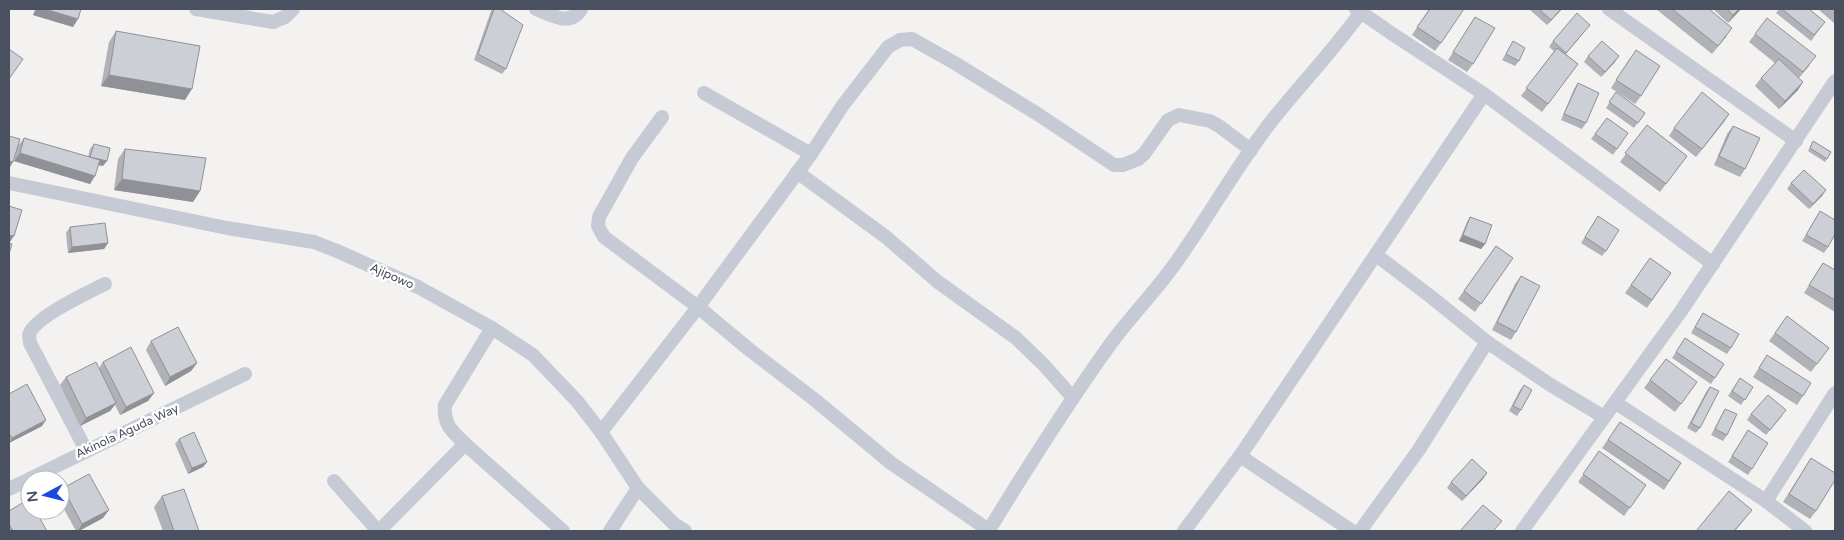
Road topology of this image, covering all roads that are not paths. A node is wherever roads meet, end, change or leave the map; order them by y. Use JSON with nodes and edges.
{"nodes":[{"id":1,"x":196,"y":9,"type":"edge"},
{"id":2,"x":293,"y":9,"type":"edge"},
{"id":3,"x":536,"y":9,"type":"edge"},
{"id":4,"x":581,"y":9,"type":"edge"},
{"id":5,"x":1609,"y":9,"type":"edge"},
{"id":6,"x":1358,"y":10,"type":"edge"},
{"id":7,"x":1835,"y":81,"type":"edge"},
{"id":8,"x":704,"y":93,"type":"dead end"},
{"id":9,"x":1484,"y":94,"type":"junction"},
{"id":10,"x":662,"y":117,"type":"dead end"},
{"id":11,"x":1796,"y":141,"type":"junction"},
{"id":12,"x":1251,"y":150,"type":"junction"},
{"id":13,"x":811,"y":154,"type":"junction"},
{"id":14,"x":797,"y":172,"type":"junction"},
{"id":15,"x":9,"y":182,"type":"edge"},
{"id":16,"x":1376,"y":256,"type":"junction"},
{"id":17,"x":1713,"y":264,"type":"junction"},
{"id":18,"x":105,"y":284,"type":"dead end"},
{"id":19,"x":698,"y":307,"type":"junction"},
{"id":20,"x":492,"y":328,"type":"junction"},
{"id":21,"x":1486,"y":342,"type":"junction"},
{"id":22,"x":245,"y":374,"type":"dead end"},
{"id":23,"x":1835,"y":393,"type":"edge"},
{"id":24,"x":1073,"y":398,"type":"junction"},
{"id":25,"x":1616,"y":403,"type":"junction"},
{"id":26,"x":1604,"y":418,"type":"junction"},
{"id":27,"x":601,"y":432,"type":"junction"},
{"id":28,"x":465,"y":444,"type":"junction"},
{"id":29,"x":86,"y":450,"type":"junction"},
{"id":30,"x":1240,"y":456,"type":"junction"},
{"id":31,"x":334,"y":481,"type":"dead end"},
{"id":32,"x":638,"y":488,"type":"junction"},
{"id":33,"x":9,"y":489,"type":"edge"},
{"id":34,"x":1766,"y":500,"type":"junction"},
{"id":35,"x":379,"y":531,"type":"edge"},
{"id":36,"x":563,"y":531,"type":"edge"},
{"id":37,"x":610,"y":531,"type":"edge"},
{"id":38,"x":685,"y":531,"type":"edge"},
{"id":39,"x":990,"y":531,"type":"edge"},
{"id":40,"x":1184,"y":531,"type":"edge"},
{"id":41,"x":1352,"y":531,"type":"edge"},
{"id":42,"x":1360,"y":531,"type":"edge"},
{"id":43,"x":1522,"y":531,"type":"edge"},
{"id":44,"x":1805,"y":531,"type":"edge"}],
"edges":[{"from":1,"to":2,"type":"street"},
{"from":3,"to":4,"type":"street"},
{"from":5,"to":11,"type":"street"},
{"from":6,"to":9,"type":"street"},
{"from":6,"to":12,"type":"street"},
{"from":7,"to":11,"type":"street"},
{"from":8,"to":13,"type":"street"},
{"from":9,"to":16,"type":"street"},
{"from":9,"to":17,"type":"street"},
{"from":10,"to":19,"type":"street"},
{"from":11,"to":17,"type":"street"},
{"from":12,"to":13,"type":"street"},
{"from":12,"to":24,"type":"street"},
{"from":13,"to":14,"type":"street"},
{"from":14,"to":19,"type":"street"},
{"from":14,"to":24,"type":"street"},
{"from":15,"to":20,"type":"street","name":"Ajipowo"},
{"from":16,"to":21,"type":"street"},
{"from":16,"to":30,"type":"street"},
{"from":17,"to":25,"type":"street"},
{"from":18,"to":29,"type":"street"},
{"from":19,"to":27,"type":"street"},
{"from":19,"to":39,"type":"street"},
{"from":20,"to":27,"type":"street","name":"Ajipowo"},
{"from":20,"to":28,"type":"street"},
{"from":21,"to":26,"type":"street"},
{"from":21,"to":42,"type":"street"},
{"from":22,"to":29,"type":"street","name":"Akinola Aguda Way"},
{"from":23,"to":34,"type":"street"},
{"from":24,"to":39,"type":"street"},
{"from":25,"to":26,"type":"street"},
{"from":25,"to":34,"type":"street"},
{"from":26,"to":43,"type":"street"},
{"from":27,"to":32,"type":"street","name":"Ajipowo"},
{"from":28,"to":35,"type":"street"},
{"from":28,"to":36,"type":"street"},
{"from":29,"to":33,"type":"street","name":"Akinola Aguda Way"},
{"from":30,"to":40,"type":"street"},
{"from":30,"to":41,"type":"street"},
{"from":31,"to":35,"type":"street"},
{"from":32,"to":37,"type":"street"},
{"from":32,"to":38,"type":"street","name":"Ajipowo"},
{"from":34,"to":44,"type":"street"}]}
